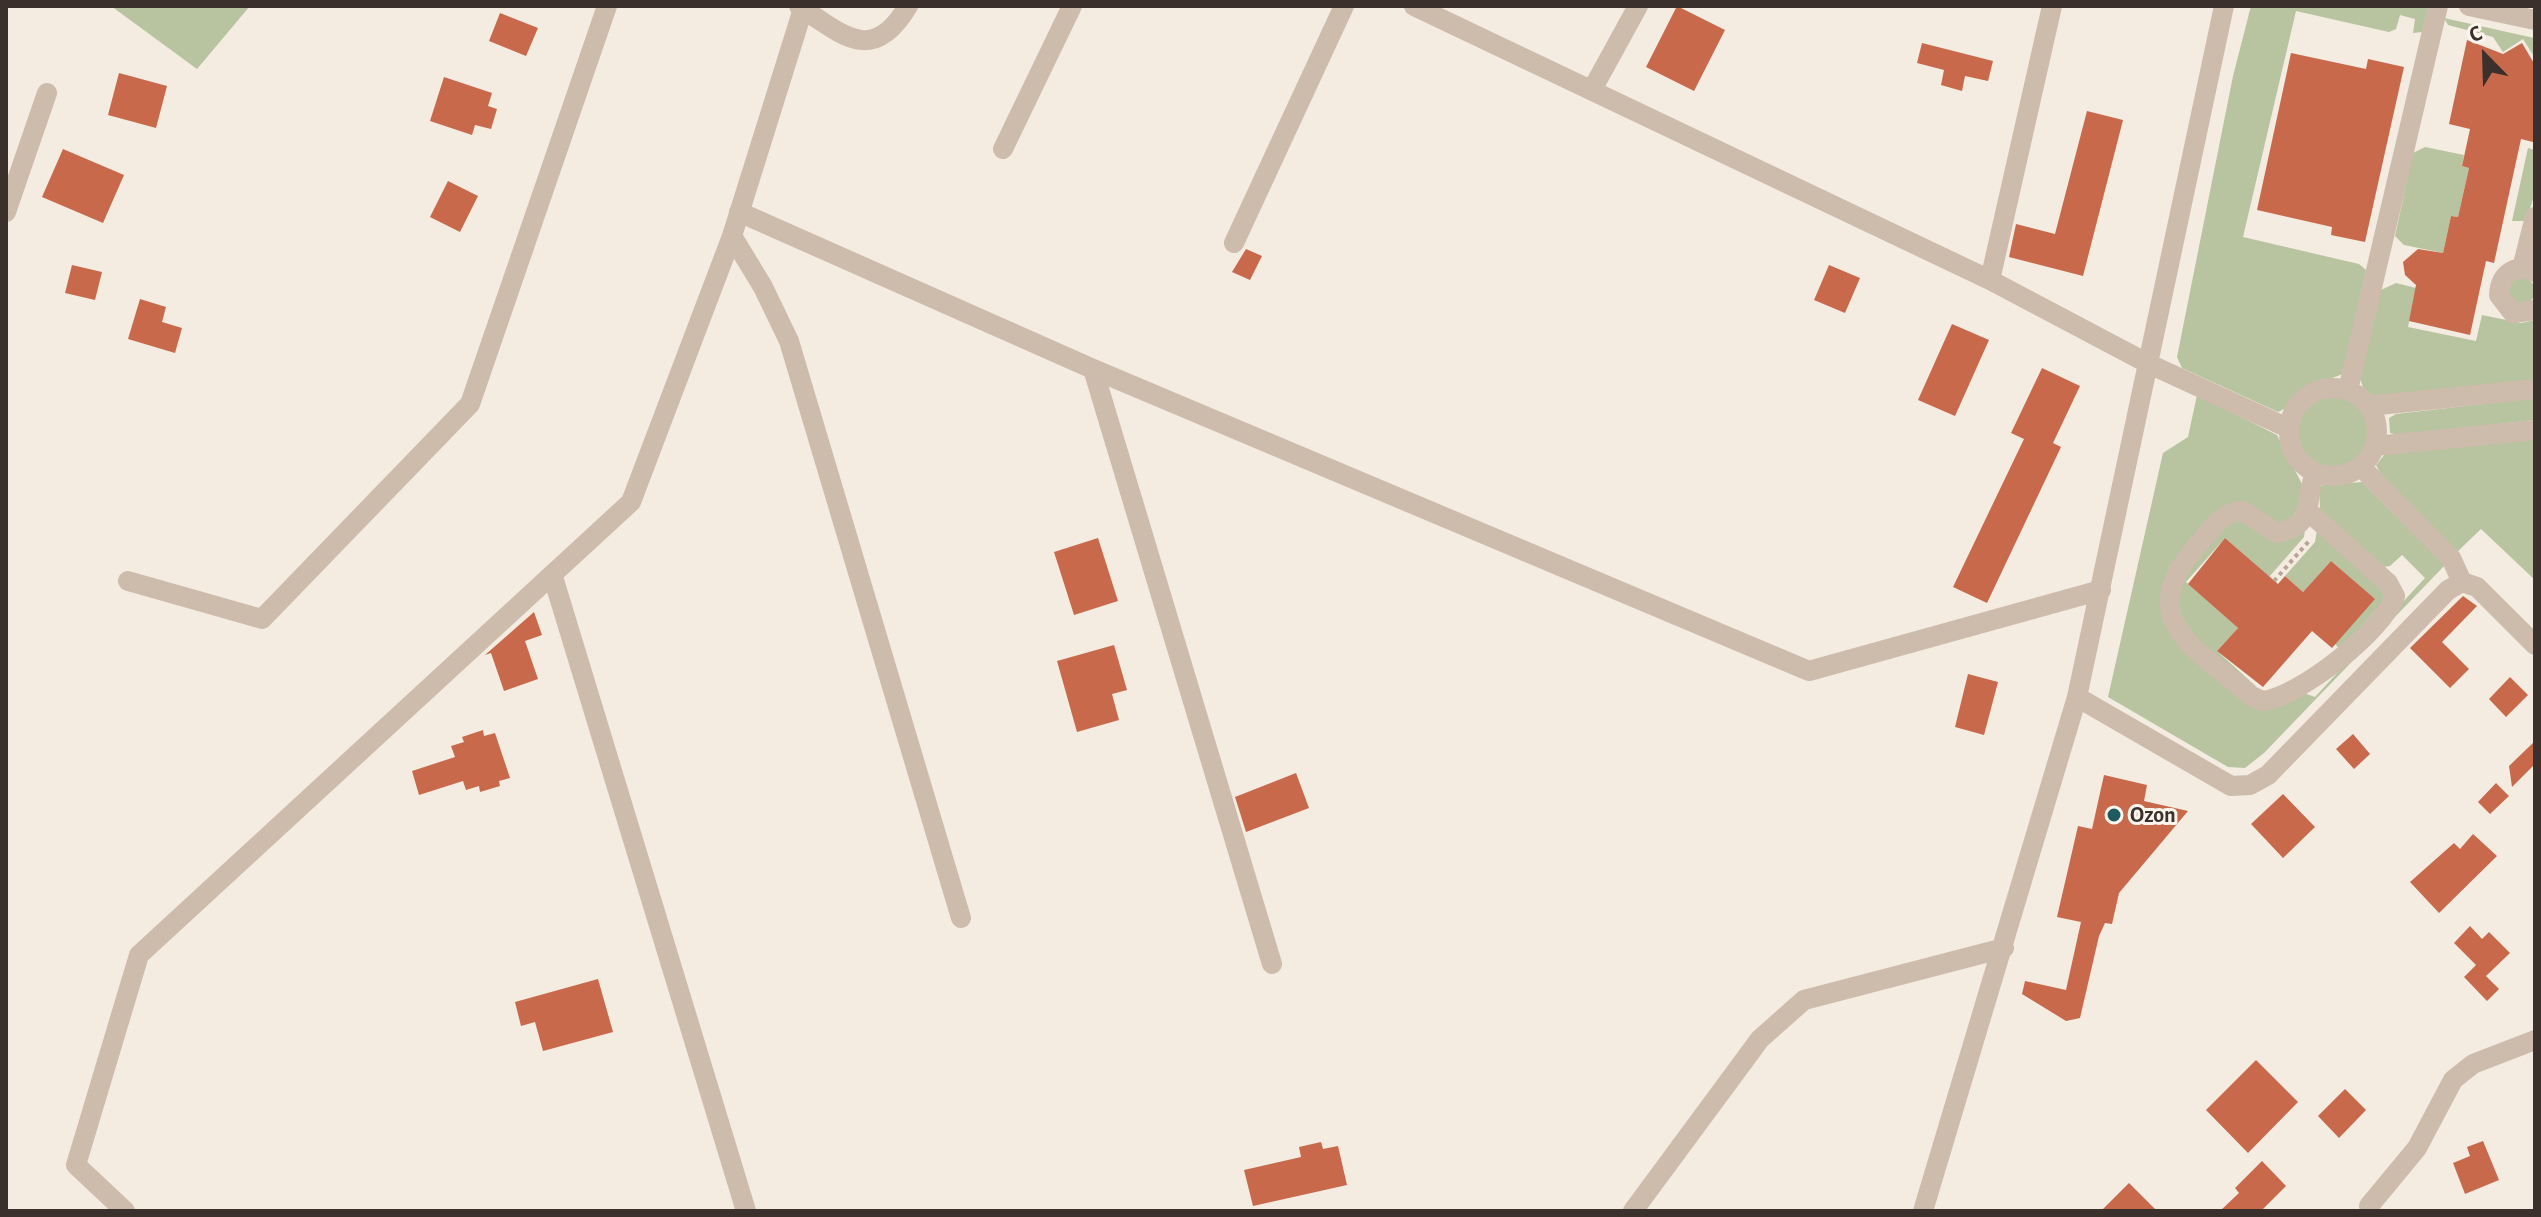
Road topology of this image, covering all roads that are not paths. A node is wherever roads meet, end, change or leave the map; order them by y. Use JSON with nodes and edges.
{"nodes":[{"id":1,"x":607,"y":6,"type":"edge"},
{"id":2,"x":908,"y":6,"type":"edge"},
{"id":3,"x":1072,"y":6,"type":"edge"},
{"id":4,"x":1344,"y":6,"type":"edge"},
{"id":5,"x":1414,"y":6,"type":"edge"},
{"id":6,"x":1638,"y":6,"type":"edge"},
{"id":7,"x":2052,"y":6,"type":"edge"},
{"id":8,"x":2224,"y":6,"type":"edge"},
{"id":9,"x":2438,"y":6,"type":"edge"},
{"id":10,"x":2469,"y":6,"type":"edge"},
{"id":11,"x":801,"y":7,"type":"edge"},
{"id":12,"x":2535,"y":20,"type":"edge"},
{"id":13,"x":1593,"y":88,"type":"junction"},
{"id":14,"x":47,"y":93,"type":"dead end"},
{"id":15,"x":1003,"y":149,"type":"dead end"},
{"id":16,"x":6,"y":212,"type":"edge"},
{"id":17,"x":739,"y":212,"type":"junction"},
{"id":18,"x":2535,"y":217,"type":"edge"},
{"id":19,"x":732,"y":236,"type":"junction"},
{"id":20,"x":1234,"y":243,"type":"dead end"},
{"id":21,"x":2529,"y":270,"type":"edge"},
{"id":22,"x":1990,"y":280,"type":"junction"},
{"id":23,"x":2535,"y":310,"type":"edge"},
{"id":24,"x":2147,"y":363,"type":"junction"},
{"id":25,"x":1093,"y":369,"type":"junction"},
{"id":26,"x":2535,"y":389,"type":"edge"},
{"id":27,"x":2348,"y":390,"type":"junction"},
{"id":28,"x":2369,"y":406,"type":"junction"},
{"id":29,"x":2288,"y":428,"type":"junction"},
{"id":30,"x":2535,"y":430,"type":"edge"},
{"id":31,"x":2375,"y":446,"type":"junction"},
{"id":32,"x":2360,"y":466,"type":"junction"},
{"id":33,"x":2315,"y":473,"type":"junction"},
{"id":34,"x":2314,"y":516,"type":"junction"},
{"id":35,"x":553,"y":577,"type":"junction"},
{"id":36,"x":128,"y":581,"type":"dead end"},
{"id":37,"x":2462,"y":582,"type":"junction"},
{"id":38,"x":2101,"y":590,"type":"junction"},
{"id":39,"x":2535,"y":645,"type":"edge"},
{"id":40,"x":2077,"y":697,"type":"junction"},
{"id":41,"x":961,"y":918,"type":"dead end"},
{"id":42,"x":2004,"y":948,"type":"junction"},
{"id":43,"x":1272,"y":964,"type":"dead end"},
{"id":44,"x":2535,"y":1040,"type":"edge"},
{"id":45,"x":2369,"y":1206,"type":"dead end"},
{"id":46,"x":125,"y":1211,"type":"edge"},
{"id":47,"x":746,"y":1211,"type":"edge"},
{"id":48,"x":1633,"y":1211,"type":"edge"},
{"id":49,"x":1923,"y":1211,"type":"edge"}],
"edges":[{"from":1,"to":36,"type":"street"},
{"from":2,"to":11,"type":"street"},
{"from":3,"to":15,"type":"street"},
{"from":4,"to":20,"type":"street"},
{"from":5,"to":13,"type":"street"},
{"from":6,"to":13,"type":"street"},
{"from":7,"to":22,"type":"street"},
{"from":8,"to":24,"type":"street"},
{"from":9,"to":27,"type":"street"},
{"from":10,"to":12,"type":"street"},
{"from":11,"to":17,"type":"street"},
{"from":13,"to":22,"type":"street"},
{"from":14,"to":16,"type":"street"},
{"from":17,"to":19,"type":"street"},
{"from":17,"to":25,"type":"street"},
{"from":18,"to":21,"type":"street"},
{"from":19,"to":35,"type":"street"},
{"from":19,"to":41,"type":"street"},
{"from":21,"to":23,"type":"street"},
{"from":22,"to":24,"type":"street"},
{"from":24,"to":29,"type":"street"},
{"from":24,"to":38,"type":"street"},
{"from":25,"to":38,"type":"street"},
{"from":25,"to":43,"type":"street"},
{"from":26,"to":28,"type":"street"},
{"from":27,"to":28,"type":"street"},
{"from":27,"to":29,"type":"street"},
{"from":28,"to":31,"type":"street"},
{"from":29,"to":33,"type":"street"},
{"from":30,"to":31,"type":"street"},
{"from":31,"to":32,"type":"street"},
{"from":32,"to":33,"type":"street"},
{"from":32,"to":37,"type":"street"},
{"from":33,"to":34,"type":"street"},
{"from":34,"to":34,"type":"street"},
{"from":35,"to":46,"type":"street"},
{"from":35,"to":47,"type":"street"},
{"from":37,"to":39,"type":"street"},
{"from":37,"to":40,"type":"street"},
{"from":38,"to":40,"type":"street"},
{"from":40,"to":42,"type":"street"},
{"from":42,"to":48,"type":"street"},
{"from":42,"to":49,"type":"street"},
{"from":44,"to":45,"type":"street"}]}
